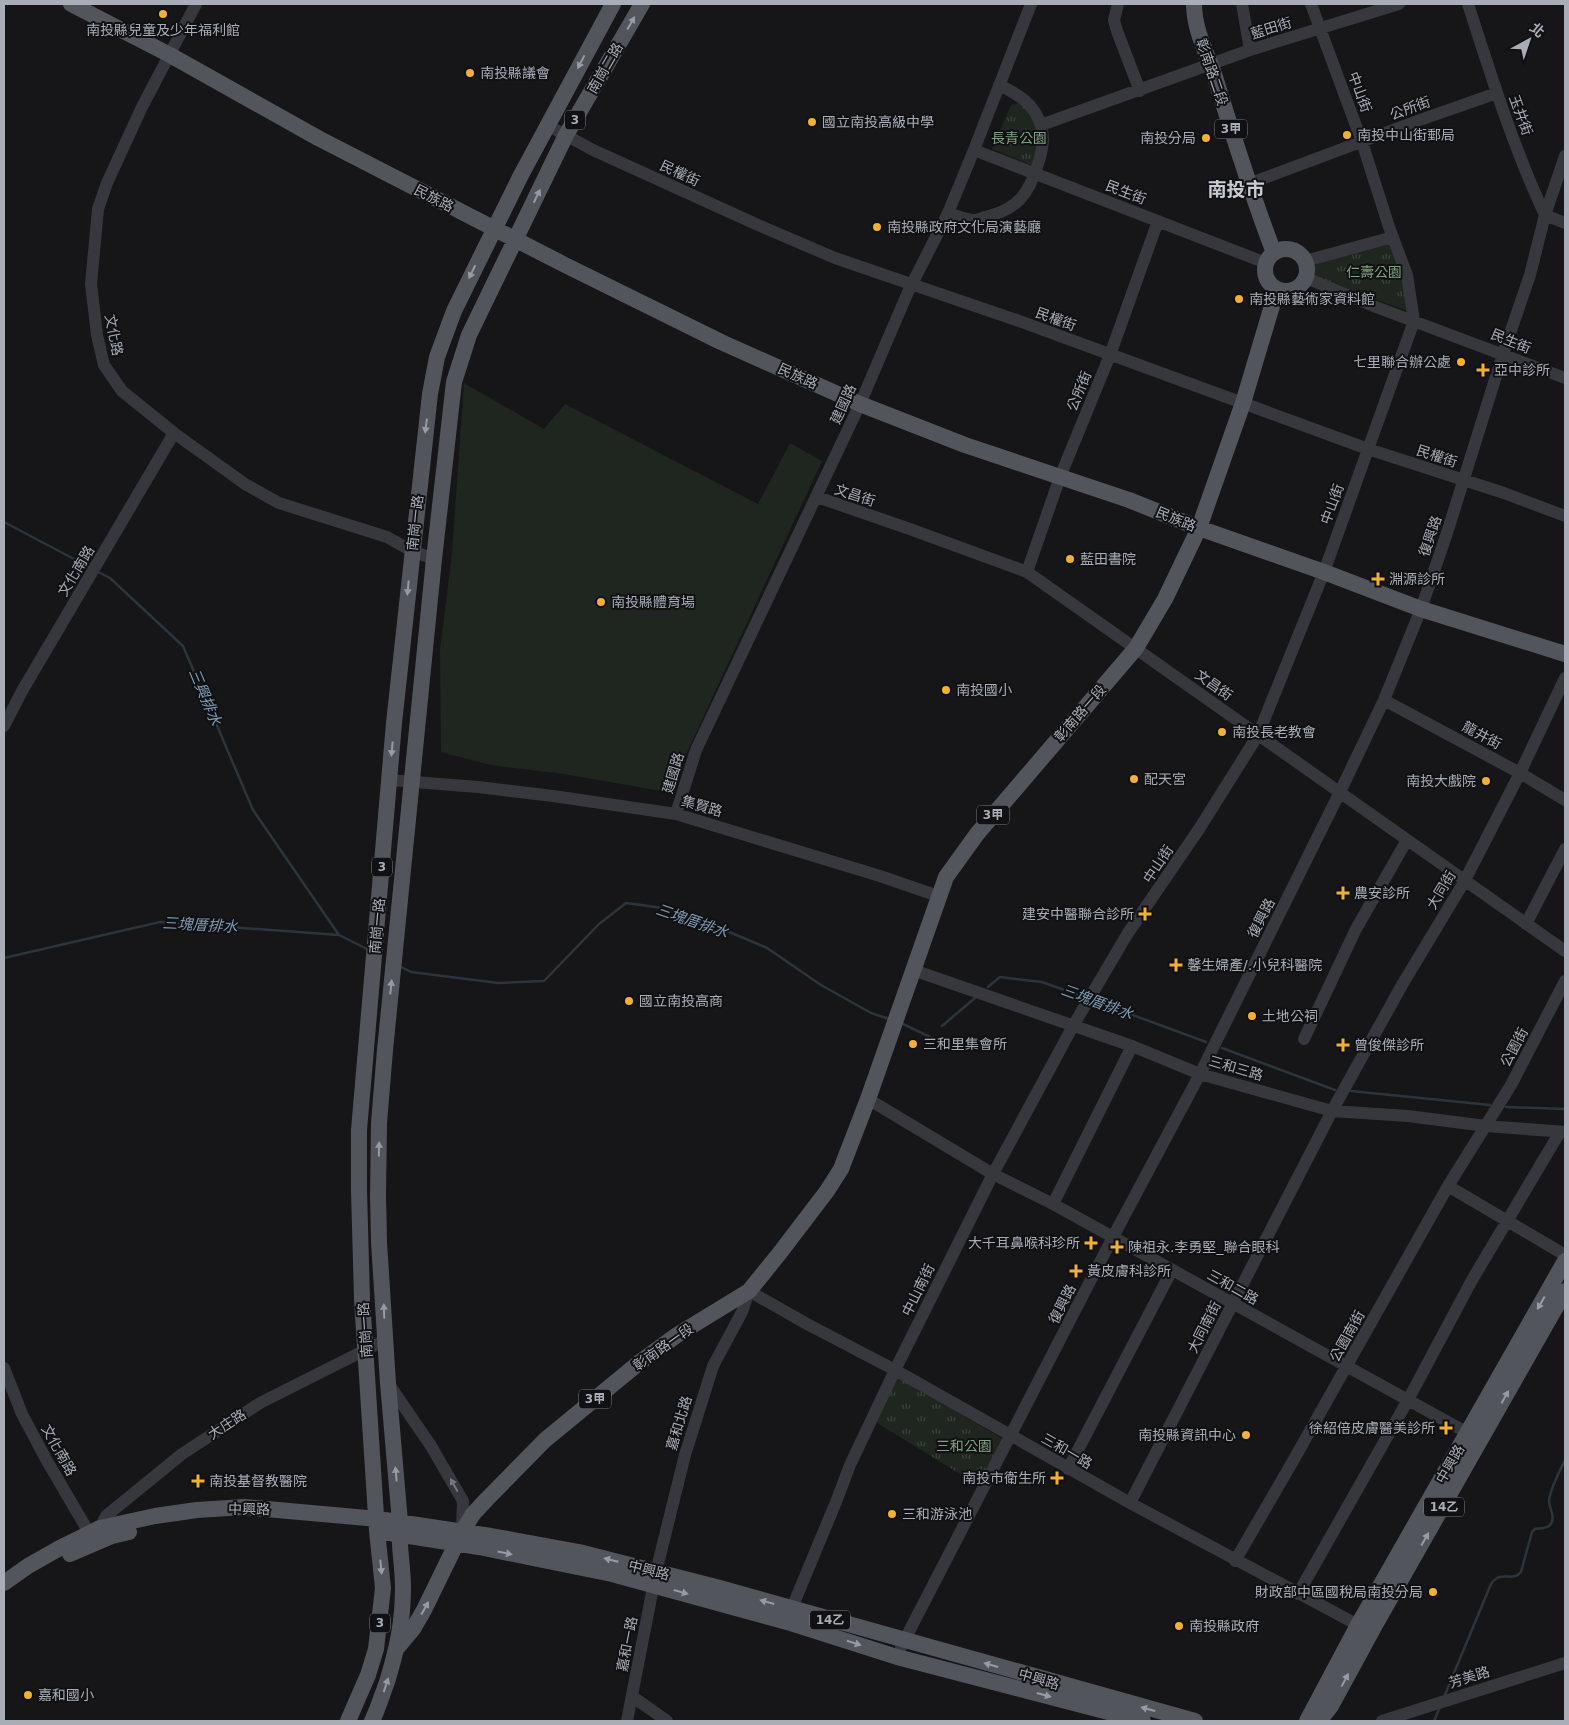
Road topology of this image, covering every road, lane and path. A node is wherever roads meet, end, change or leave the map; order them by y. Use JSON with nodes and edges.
{"nodes":[{"id":1,"x":71,"y":4,"type":"edge"},
{"id":2,"x":196,"y":4,"type":"edge"},
{"id":3,"x":613,"y":4,"type":"edge"},
{"id":4,"x":642,"y":4,"type":"edge"},
{"id":5,"x":1031,"y":4,"type":"edge"},
{"id":6,"x":1118,"y":4,"type":"edge"},
{"id":7,"x":1194,"y":4,"type":"edge"},
{"id":8,"x":1242,"y":4,"type":"edge"},
{"id":9,"x":1311,"y":4,"type":"edge"},
{"id":10,"x":1399,"y":4,"type":"edge"},
{"id":11,"x":1468,"y":4,"type":"edge"},
{"id":12,"x":1321,"y":29,"type":"junction"},
{"id":13,"x":1250,"y":50,"type":"junction"},
{"id":14,"x":170,"y":55,"type":"junction"},
{"id":15,"x":1211,"y":65,"type":"junction"},
{"id":16,"x":998,"y":85,"type":"junction"},
{"id":17,"x":1140,"y":91,"type":"junction"},
{"id":18,"x":1497,"y":93,"type":"junction"},
{"id":19,"x":547,"y":125,"type":"junction"},
{"id":20,"x":1041,"y":125,"type":"junction"},
{"id":21,"x":566,"y":135,"type":"junction"},
{"id":22,"x":1362,"y":142,"type":"junction"},
{"id":23,"x":974,"y":150,"type":"junction"},
{"id":24,"x":1565,"y":156,"type":"edge"},
{"id":25,"x":1036,"y":173,"type":"junction"},
{"id":26,"x":1248,"y":184,"type":"junction"},
{"id":27,"x":948,"y":213,"type":"junction"},
{"id":28,"x":1545,"y":215,"type":"junction"},
{"id":29,"x":1158,"y":221,"type":"junction"},
{"id":30,"x":1565,"y":222,"type":"edge"},
{"id":31,"x":493,"y":228,"type":"junction"},
{"id":32,"x":1393,"y":237,"type":"junction"},
{"id":33,"x":515,"y":240,"type":"junction"},
{"id":34,"x":1270,"y":258,"type":"junction"},
{"id":35,"x":1305,"y":261,"type":"junction"},
{"id":36,"x":1306,"y":278,"type":"junction"},
{"id":37,"x":912,"y":284,"type":"junction"},
{"id":38,"x":1278,"y":289,"type":"junction"},
{"id":39,"x":1414,"y":321,"type":"junction"},
{"id":40,"x":1503,"y":354,"type":"junction"},
{"id":41,"x":1110,"y":355,"type":"junction"},
{"id":42,"x":1565,"y":378,"type":"edge"},
{"id":43,"x":1243,"y":403,"type":"junction"},
{"id":44,"x":860,"y":404,"type":"junction"},
{"id":45,"x":174,"y":432,"type":"junction"},
{"id":46,"x":1368,"y":449,"type":"junction"},
{"id":47,"x":1060,"y":477,"type":"junction"},
{"id":48,"x":1464,"y":480,"type":"junction"},
{"id":49,"x":816,"y":497,"type":"junction"},
{"id":50,"x":1565,"y":516,"type":"edge"},
{"id":51,"x":1199,"y":528,"type":"junction"},
{"id":52,"x":412,"y":551,"type":"junction"},
{"id":53,"x":434,"y":559,"type":"junction"},
{"id":54,"x":1027,"y":572,"type":"junction"},
{"id":55,"x":1324,"y":572,"type":"junction"},
{"id":56,"x":1421,"y":608,"type":"junction"},
{"id":57,"x":1136,"y":648,"type":"junction"},
{"id":58,"x":1565,"y":654,"type":"edge"},
{"id":59,"x":1565,"y":678,"type":"edge"},
{"id":60,"x":1384,"y":700,"type":"junction"},
{"id":61,"x":4,"y":726,"type":"edge"},
{"id":62,"x":1258,"y":735,"type":"junction"},
{"id":63,"x":1520,"y":773,"type":"junction"},
{"id":64,"x":389,"y":780,"type":"junction"},
{"id":65,"x":412,"y":782,"type":"junction"},
{"id":66,"x":1340,"y":792,"type":"junction"},
{"id":67,"x":1565,"y":800,"type":"edge"},
{"id":68,"x":676,"y":814,"type":"junction"},
{"id":69,"x":1407,"y":840,"type":"junction"},
{"id":70,"x":1565,"y":849,"type":"edge"},
{"id":71,"x":1464,"y":882,"type":"junction"},
{"id":72,"x":938,"y":896,"type":"junction"},
{"id":73,"x":1526,"y":924,"type":"junction"},
{"id":74,"x":1565,"y":951,"type":"edge"},
{"id":75,"x":913,"y":970,"type":"junction"},
{"id":76,"x":1565,"y":981,"type":"edge"},
{"id":77,"x":1098,"y":986,"type":"joint"},
{"id":78,"x":1073,"y":1026,"type":"junction"},
{"id":79,"x":1304,"y":1039,"type":"dead end"},
{"id":80,"x":1132,"y":1046,"type":"junction"},
{"id":81,"x":1200,"y":1074,"type":"junction"},
{"id":82,"x":868,"y":1099,"type":"junction"},
{"id":83,"x":1332,"y":1111,"type":"junction"},
{"id":84,"x":1486,"y":1126,"type":"junction"},
{"id":85,"x":1562,"y":1132,"type":"edge"},
{"id":86,"x":993,"y":1174,"type":"junction"},
{"id":87,"x":1448,"y":1186,"type":"junction"},
{"id":88,"x":1053,"y":1204,"type":"junction"},
{"id":89,"x":1507,"y":1220,"type":"junction"},
{"id":90,"x":1113,"y":1237,"type":"junction"},
{"id":91,"x":1565,"y":1255,"type":"edge"},
{"id":92,"x":1565,"y":1261,"type":"edge"},
{"id":93,"x":1172,"y":1270,"type":"junction"},
{"id":94,"x":749,"y":1291,"type":"junction"},
{"id":95,"x":1565,"y":1291,"type":"edge"},
{"id":96,"x":1232,"y":1304,"type":"junction"},
{"id":97,"x":385,"y":1340,"type":"junction"},
{"id":98,"x":366,"y":1349,"type":"junction"},
{"id":99,"x":1348,"y":1366,"type":"junction"},
{"id":100,"x":4,"y":1368,"type":"edge"},
{"id":101,"x":894,"y":1370,"type":"junction"},
{"id":102,"x":388,"y":1383,"type":"junction"},
{"id":103,"x":1408,"y":1400,"type":"junction"},
{"id":104,"x":1012,"y":1436,"type":"junction"},
{"id":105,"x":1474,"y":1437,"type":"junction"},
{"id":106,"x":1068,"y":1469,"type":"junction"},
{"id":107,"x":1130,"y":1504,"type":"junction"},
{"id":108,"x":377,"y":1525,"type":"junction"},
{"id":109,"x":400,"y":1528,"type":"junction"},
{"id":110,"x":99,"y":1535,"type":"junction"},
{"id":111,"x":460,"y":1537,"type":"junction"},
{"id":112,"x":1235,"y":1561,"type":"junction"},
{"id":113,"x":655,"y":1578,"type":"junction"},
{"id":114,"x":4,"y":1583,"type":"edge"},
{"id":115,"x":4,"y":1594,"type":"edge"},
{"id":116,"x":1298,"y":1594,"type":"junction"},
{"id":117,"x":789,"y":1616,"type":"junction"},
{"id":118,"x":1366,"y":1626,"type":"junction"},
{"id":119,"x":904,"y":1641,"type":"junction"},
{"id":120,"x":397,"y":1648,"type":"junction"},
{"id":121,"x":897,"y":1657,"type":"junction"},
{"id":122,"x":1565,"y":1663,"type":"edge"},
{"id":123,"x":633,"y":1698,"type":"junction"},
{"id":124,"x":1109,"y":1711,"type":"edge"},
{"id":125,"x":348,"y":1721,"type":"edge"},
{"id":126,"x":372,"y":1721,"type":"edge"},
{"id":127,"x":627,"y":1721,"type":"edge"},
{"id":128,"x":667,"y":1721,"type":"edge"},
{"id":129,"x":1143,"y":1721,"type":"edge"},
{"id":130,"x":1195,"y":1721,"type":"edge"},
{"id":131,"x":1308,"y":1721,"type":"edge"},
{"id":132,"x":1319,"y":1721,"type":"edge"},
{"id":133,"x":1382,"y":1721,"type":"edge"}],
"edges":[{"from":1,"to":14,"type":"main road","name":"民族路"},
{"from":2,"to":14,"type":"street","name":"文化路"},
{"from":3,"to":19,"type":"main road","name":"南崗二路","number":"3","one_way":true},
{"from":21,"to":4,"type":"main road","name":"南崗二路","number":"3","one_way":true},
{"from":5,"to":16,"type":"street","name":"建國路"},
{"from":6,"to":17,"type":"street"},
{"from":7,"to":15,"type":"main road","name":"彰南路二段","number":"3甲"},
{"from":8,"to":13,"type":"street"},
{"from":9,"to":12,"type":"street","name":"中山街"},
{"from":10,"to":12,"type":"street","name":"藍田街"},
{"from":11,"to":18,"type":"street","name":"玉井街"},
{"from":12,"to":13,"type":"street","name":"藍田街"},
{"from":12,"to":22,"type":"street","name":"中山街"},
{"from":13,"to":15,"type":"street","name":"藍田街"},
{"from":14,"to":31,"type":"main road","name":"民族路"},
{"from":14,"to":45,"type":"street","name":"文化路"},
{"from":15,"to":17,"type":"street","name":"藍田街"},
{"from":15,"to":26,"type":"main road","name":"彰南路二段","number":"3甲"},
{"from":16,"to":20,"type":"street"},
{"from":16,"to":23,"type":"street","name":"建國路"},
{"from":17,"to":20,"type":"street","name":"藍田街"},
{"from":18,"to":22,"type":"street","name":"公所街"},
{"from":18,"to":28,"type":"street","name":"玉井街"},
{"from":19,"to":21,"type":"street","name":"民權街"},
{"from":19,"to":31,"type":"main road","name":"南崗二路","number":"3"},
{"from":20,"to":25,"type":"street"},
{"from":33,"to":21,"type":"main road","name":"南崗二路","number":"3","one_way":true},
{"from":21,"to":37,"type":"street","name":"民權街"},
{"from":22,"to":26,"type":"street","name":"公所街"},
{"from":22,"to":32,"type":"street","name":"中山街"},
{"from":23,"to":25,"type":"street","name":"民生街"},
{"from":23,"to":27,"type":"street","name":"建國路"},
{"from":24,"to":28,"type":"street","name":"復興路"},
{"from":25,"to":27,"type":"street"},
{"from":25,"to":29,"type":"street","name":"民生街"},
{"from":26,"to":34,"type":"main road","name":"彰南路二段","number":"3甲"},
{"from":27,"to":37,"type":"street","name":"建國路"},
{"from":28,"to":30,"type":"street"},
{"from":28,"to":40,"type":"street","name":"復興路"},
{"from":29,"to":34,"type":"street","name":"民生街"},
{"from":29,"to":41,"type":"street","name":"公所街"},
{"from":31,"to":33,"type":"main road","name":"民族路"},
{"from":31,"to":52,"type":"main road","name":"南崗一路","number":"3","one_way":true},
{"from":32,"to":35,"type":"street"},
{"from":32,"to":39,"type":"street","name":"中山街"},
{"from":33,"to":44,"type":"main road","name":"民族路"},
{"from":33,"to":53,"type":"main road","name":"南崗一路","number":"3"},
{"from":34,"to":35,"type":"main road"},
{"from":34,"to":38,"type":"main road","name":"彰南路二段","number":"3甲"},
{"from":35,"to":36,"type":"main road"},
{"from":36,"to":38,"type":"main road"},
{"from":36,"to":39,"type":"street","name":"民生街"},
{"from":37,"to":41,"type":"street","name":"民權街"},
{"from":37,"to":44,"type":"street","name":"建國路"},
{"from":38,"to":43,"type":"main road","number":"3甲"},
{"from":39,"to":40,"type":"street","name":"民生街"},
{"from":39,"to":46,"type":"street","name":"中山街"},
{"from":40,"to":42,"type":"street","name":"民生街"},
{"from":40,"to":48,"type":"street","name":"復興路"},
{"from":41,"to":43,"type":"street","name":"民權街"},
{"from":41,"to":47,"type":"street","name":"公所街"},
{"from":43,"to":46,"type":"street","name":"民權街"},
{"from":43,"to":51,"type":"main road","name":"彰南路一段","number":"3甲"},
{"from":44,"to":47,"type":"main road","name":"民族路"},
{"from":44,"to":49,"type":"street","name":"建國路"},
{"from":45,"to":52,"type":"street","name":"文化路"},
{"from":45,"to":61,"type":"street","name":"文化南路"},
{"from":46,"to":48,"type":"street","name":"民權街"},
{"from":46,"to":55,"type":"street","name":"中山街"},
{"from":47,"to":51,"type":"main road","name":"民族路"},
{"from":47,"to":54,"type":"street","name":"公所街"},
{"from":48,"to":50,"type":"street","name":"民權街"},
{"from":48,"to":56,"type":"street","name":"復興路"},
{"from":49,"to":54,"type":"street","name":"文昌街"},
{"from":49,"to":68,"type":"street","name":"建國路"},
{"from":51,"to":55,"type":"main road","name":"民族路"},
{"from":51,"to":57,"type":"main road","name":"彰南路一段","number":"3甲"},
{"from":52,"to":53,"type":"street","name":"文化路"},
{"from":52,"to":64,"type":"main road","name":"南崗一路","number":"3","one_way":true},
{"from":53,"to":65,"type":"main road","name":"南崗一路","number":"3"},
{"from":54,"to":57,"type":"street","name":"文昌街"},
{"from":55,"to":56,"type":"main road","name":"民族路"},
{"from":55,"to":62,"type":"street","name":"中山街"},
{"from":56,"to":58,"type":"main road","name":"民族路"},
{"from":56,"to":60,"type":"street","name":"復興路"},
{"from":57,"to":62,"type":"street","name":"文昌街"},
{"from":57,"to":72,"type":"main road","name":"彰南路一段","number":"3甲"},
{"from":59,"to":63,"type":"street","name":"大同街"},
{"from":60,"to":63,"type":"street","name":"龍井街"},
{"from":60,"to":66,"type":"street","name":"復興路"},
{"from":62,"to":66,"type":"street","name":"文昌街"},
{"from":62,"to":77,"type":"street","name":"中山街"},
{"from":63,"to":67,"type":"street","name":"龍井街"},
{"from":63,"to":71,"type":"street","name":"大同街"},
{"from":64,"to":65,"type":"street","name":"集賢路"},
{"from":64,"to":98,"type":"main road","name":"南崗一路","number":"3"},
{"from":65,"to":68,"type":"street","name":"集賢路"},
{"from":97,"to":65,"type":"main road","name":"南崗一路","number":"3","one_way":true},
{"from":66,"to":69,"type":"street","name":"文昌街"},
{"from":66,"to":81,"type":"street","name":"復興路"},
{"from":68,"to":72,"type":"street","name":"集賢路"},
{"from":69,"to":71,"type":"street","name":"文昌街"},
{"from":69,"to":79,"type":"street"},
{"from":70,"to":73,"type":"street"},
{"from":71,"to":73,"type":"street","name":"文昌街"},
{"from":71,"to":83,"type":"street","name":"大同街"},
{"from":72,"to":75,"type":"main road","name":"彰南路一段","number":"3甲"},
{"from":73,"to":74,"type":"street","name":"文昌街"},
{"from":75,"to":78,"type":"street","name":"三和三路"},
{"from":75,"to":82,"type":"main road","name":"彰南路一段","number":"3甲"},
{"from":76,"to":84,"type":"street","name":"公園街"},
{"from":77,"to":78,"type":"street","name":"中山南街"},
{"from":78,"to":80,"type":"street","name":"三和三路"},
{"from":78,"to":86,"type":"street","name":"中山南街"},
{"from":80,"to":81,"type":"street","name":"三和三路"},
{"from":80,"to":88,"type":"street"},
{"from":81,"to":83,"type":"street","name":"三和三路"},
{"from":81,"to":90,"type":"street","name":"復興路"},
{"from":82,"to":86,"type":"street","name":"三和二路"},
{"from":82,"to":94,"type":"main road","name":"彰南路一段","number":"3甲"},
{"from":83,"to":84,"type":"street","name":"三和三路"},
{"from":83,"to":96,"type":"street","name":"大同南街"},
{"from":84,"to":85,"type":"street","name":"三和三路"},
{"from":84,"to":87,"type":"street","name":"公園南街"},
{"from":85,"to":89,"type":"street"},
{"from":86,"to":88,"type":"street","name":"三和二路"},
{"from":86,"to":101,"type":"street","name":"中山南街"},
{"from":87,"to":89,"type":"street"},
{"from":87,"to":99,"type":"street","name":"公園南街"},
{"from":88,"to":90,"type":"street","name":"三和二路"},
{"from":89,"to":91,"type":"street"},
{"from":89,"to":103,"type":"street"},
{"from":90,"to":93,"type":"street","name":"三和二路"},
{"from":90,"to":104,"type":"street","name":"復興路"},
{"from":92,"to":105,"type":"main road","name":"中興路","number":"14乙","one_way":true},
{"from":93,"to":96,"type":"street","name":"三和二路"},
{"from":93,"to":106,"type":"street"},
{"from":94,"to":101,"type":"street","name":"三和一路"},
{"from":94,"to":111,"type":"main road","name":"彰南路一段","number":"3甲"},
{"from":94,"to":113,"type":"street","name":"嘉和北路"},
{"from":105,"to":95,"type":"main road","name":"中興路","number":"14乙","one_way":true},
{"from":96,"to":99,"type":"street","name":"三和二路"},
{"from":96,"to":107,"type":"street","name":"大同南街"},
{"from":97,"to":98,"type":"street","name":"大庄路"},
{"from":97,"to":102,"type":"main road","name":"南崗一路","number":"3"},
{"from":98,"to":108,"type":"main road","name":"南崗一路","number":"3"},
{"from":98,"to":110,"type":"street","name":"大庄路"},
{"from":99,"to":103,"type":"street","name":"三和二路"},
{"from":99,"to":112,"type":"street","name":"公園南街"},
{"from":100,"to":110,"type":"street","name":"文化南路"},
{"from":101,"to":104,"type":"street","name":"三和一路"},
{"from":101,"to":117,"type":"street","name":"中山南街"},
{"from":109,"to":102,"type":"main road","name":"南崗一路","number":"3","one_way":true},
{"from":111,"to":102,"type":"street","one_way":true},
{"from":103,"to":105,"type":"street","name":"三和二路"},
{"from":103,"to":116,"type":"street"},
{"from":104,"to":106,"type":"street","name":"三和一路"},
{"from":104,"to":119,"type":"street","name":"復興路"},
{"from":105,"to":118,"type":"main road","name":"中興路","number":"14乙"},
{"from":106,"to":107,"type":"street","name":"三和一路"},
{"from":107,"to":112,"type":"street","name":"三和一路"},
{"from":108,"to":109,"type":"main road","name":"中興路","number":"14乙"},
{"from":108,"to":110,"type":"main road","name":"中興路"},
{"from":108,"to":125,"type":"main road","number":"3","one_way":true},
{"from":109,"to":111,"type":"main road","name":"中興路","number":"14乙"},
{"from":109,"to":120,"type":"main road","name":"彰南路一段","number":"3"},
{"from":110,"to":114,"type":"main road","name":"大庄路"},
{"from":110,"to":115,"type":"main road","name":"大庄路"},
{"from":111,"to":113,"type":"main road","name":"中興路","number":"14乙"},
{"from":120,"to":111,"type":"main road","name":"彰南路一段","number":"3甲","one_way":true},
{"from":112,"to":116,"type":"street","name":"三和一路"},
{"from":113,"to":117,"type":"main road","name":"中興路","number":"14乙"},
{"from":113,"to":123,"type":"street","name":"嘉和一路"},
{"from":116,"to":118,"type":"street","name":"三和一路"},
{"from":117,"to":119,"type":"main road","name":"中興路","number":"14乙"},
{"from":117,"to":121,"type":"main road","name":"中興路","number":"14乙","one_way":true},
{"from":118,"to":131,"type":"main road","name":"中興路","number":"14乙"},
{"from":132,"to":118,"type":"main road","name":"中興路","number":"14乙","one_way":true},
{"from":119,"to":121,"type":"street","name":"復興路"},
{"from":124,"to":119,"type":"main road","name":"中興路","number":"14乙","one_way":true},
{"from":126,"to":120,"type":"main road","name":"彰南路一段","number":"3","one_way":true},
{"from":121,"to":124,"type":"main road","name":"中興路","number":"14乙","one_way":true},
{"from":122,"to":133,"type":"street","name":"芳美路"},
{"from":123,"to":127,"type":"street","name":"嘉和一路"},
{"from":123,"to":128,"type":"street"},
{"from":124,"to":129,"type":"main road","name":"中興路","number":"14乙"},
{"from":130,"to":124,"type":"main road","name":"中興路","number":"14乙","one_way":true}]}
